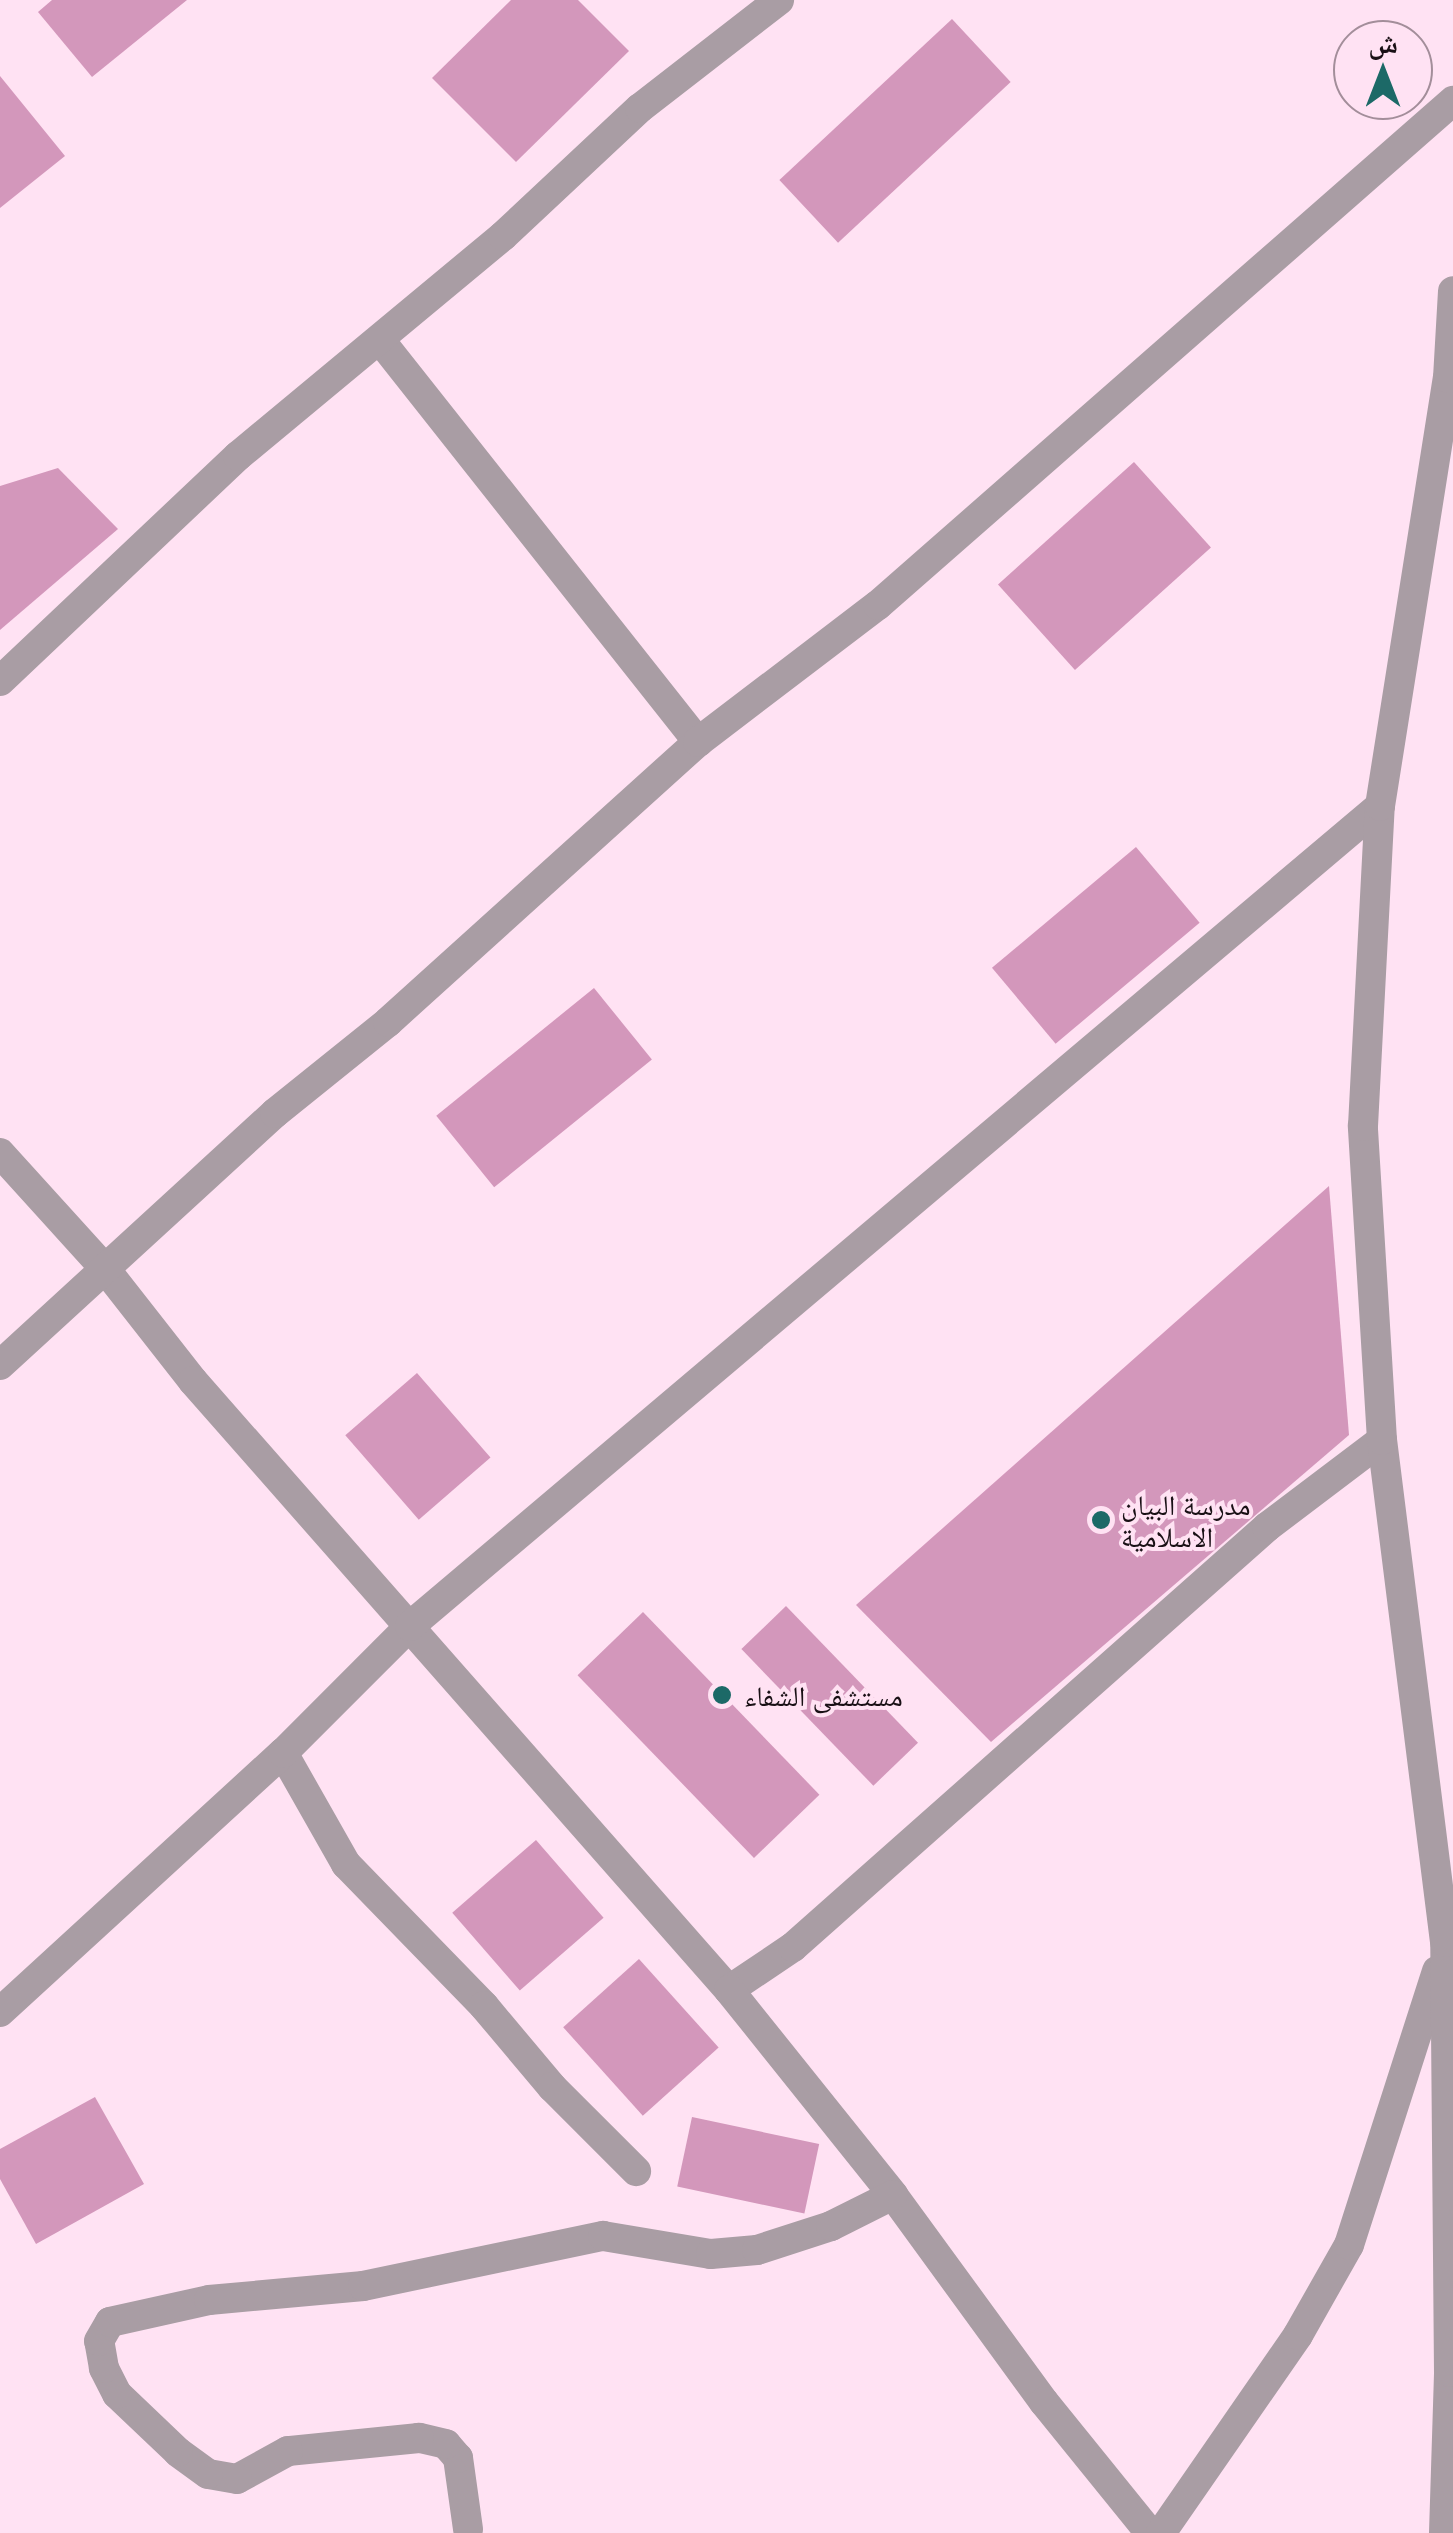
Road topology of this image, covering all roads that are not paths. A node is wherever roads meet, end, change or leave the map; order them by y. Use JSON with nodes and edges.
{"nodes":[{"id":1,"x":779,"y":0,"type":"edge"},
{"id":2,"x":1453,"y":102,"type":"edge"},
{"id":3,"x":1453,"y":291,"type":"edge"},
{"id":4,"x":380,"y":340,"type":"junction"},
{"id":5,"x":0,"y":680,"type":"edge"},
{"id":6,"x":698,"y":742,"type":"junction"},
{"id":7,"x":1380,"y":806,"type":"junction"},
{"id":8,"x":0,"y":1153,"type":"edge"},
{"id":9,"x":106,"y":1270,"type":"junction"},
{"id":10,"x":0,"y":1365,"type":"edge"},
{"id":11,"x":1382,"y":1440,"type":"junction"},
{"id":12,"x":410,"y":1626,"type":"junction"},
{"id":13,"x":284,"y":1753,"type":"junction"},
{"id":14,"x":1449,"y":1937,"type":"edge"},
{"id":15,"x":729,"y":1990,"type":"junction"},
{"id":16,"x":0,"y":2012,"type":"edge"},
{"id":17,"x":636,"y":2171,"type":"dead end"},
{"id":18,"x":893,"y":2194,"type":"junction"},
{"id":19,"x":1451,"y":2375,"type":"edge"},
{"id":20,"x":468,"y":2529,"type":"dead end"},
{"id":21,"x":1150,"y":2533,"type":"edge"},
{"id":22,"x":1161,"y":2533,"type":"edge"},
{"id":23,"x":1444,"y":2533,"type":"edge"}],
"edges":[{"from":1,"to":4,"type":"street"},
{"from":2,"to":6,"type":"street"},
{"from":3,"to":7,"type":"street"},
{"from":4,"to":5,"type":"street"},
{"from":4,"to":6,"type":"street"},
{"from":6,"to":9,"type":"street"},
{"from":7,"to":11,"type":"street"},
{"from":7,"to":12,"type":"street"},
{"from":8,"to":9,"type":"street"},
{"from":9,"to":10,"type":"street"},
{"from":9,"to":12,"type":"street"},
{"from":11,"to":14,"type":"street"},
{"from":11,"to":15,"type":"street"},
{"from":12,"to":13,"type":"street"},
{"from":12,"to":15,"type":"street"},
{"from":13,"to":16,"type":"street"},
{"from":13,"to":17,"type":"street"},
{"from":14,"to":19,"type":"street"},
{"from":14,"to":22,"type":"street"},
{"from":15,"to":18,"type":"street"},
{"from":18,"to":20,"type":"street"},
{"from":18,"to":21,"type":"street"},
{"from":19,"to":23,"type":"street"}]}
